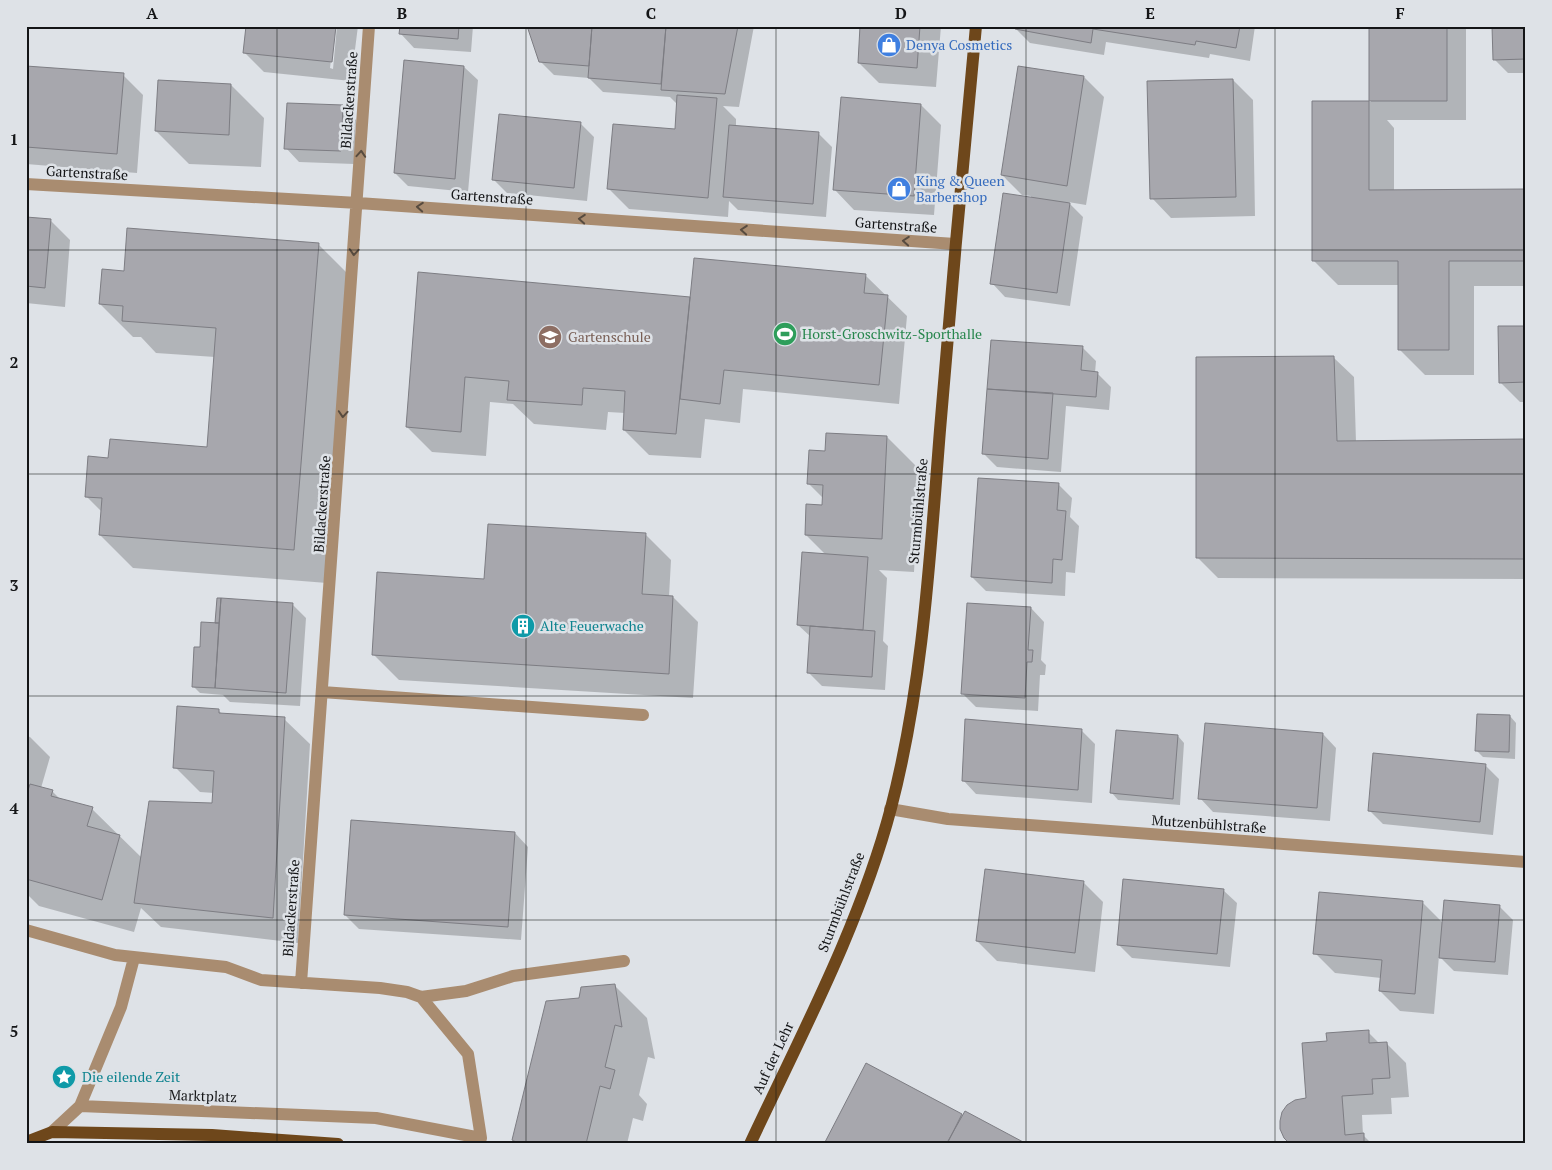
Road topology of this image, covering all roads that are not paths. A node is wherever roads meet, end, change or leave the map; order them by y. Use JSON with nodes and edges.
{"nodes":[{"id":1,"x":369,"y":26,"type":"edge"},
{"id":2,"x":976,"y":26,"type":"edge"},
{"id":3,"x":26,"y":184,"type":"edge"},
{"id":4,"x":358,"y":203,"type":"junction"},
{"id":5,"x":955,"y":244,"type":"junction"},
{"id":6,"x":322,"y":692,"type":"junction"},
{"id":7,"x":643,"y":715,"type":"dead end"},
{"id":8,"x":890,"y":809,"type":"junction"},
{"id":9,"x":1526,"y":862,"type":"edge"},
{"id":10,"x":26,"y":930,"type":"edge"},
{"id":11,"x":134,"y":958,"type":"junction"},
{"id":12,"x":624,"y":961,"type":"dead end"},
{"id":13,"x":301,"y":983,"type":"junction"},
{"id":14,"x":824,"y":985,"type":"joint"},
{"id":15,"x":421,"y":997,"type":"junction"},
{"id":16,"x":80,"y":1106,"type":"junction"},
{"id":17,"x":52,"y":1132,"type":"junction"},
{"id":18,"x":480,"y":1141,"type":"edge"},
{"id":19,"x":26,"y":1142,"type":"edge"},
{"id":20,"x":338,"y":1144,"type":"edge"},
{"id":21,"x":750,"y":1144,"type":"edge"}],
"edges":[{"from":4,"to":1,"type":"street","name":"Bildackerstraße","one_way":true},
{"from":2,"to":5,"type":"main road","name":"Sturmbühlstraße"},
{"from":3,"to":4,"type":"street","name":"Gartenstraße"},
{"from":5,"to":4,"type":"street","name":"Gartenstraße","one_way":true},
{"from":4,"to":6,"type":"street","name":"Bildackerstraße","one_way":true},
{"from":5,"to":8,"type":"main road","name":"Sturmbühlstraße"},
{"from":6,"to":7,"type":"street"},
{"from":6,"to":13,"type":"street","name":"Bildackerstraße"},
{"from":8,"to":9,"type":"street","name":"Mutzenbühlstraße"},
{"from":8,"to":14,"type":"main road","name":"Sturmbühlstraße"},
{"from":10,"to":11,"type":"street"},
{"from":11,"to":13,"type":"street"},
{"from":11,"to":16,"type":"street"},
{"from":12,"to":15,"type":"street"},
{"from":13,"to":15,"type":"street"},
{"from":14,"to":21,"type":"main road","name":"Auf der Lehr"},
{"from":15,"to":18,"type":"street"},
{"from":16,"to":17,"type":"street"},
{"from":16,"to":18,"type":"street","name":"Marktplatz"},
{"from":17,"to":19,"type":"main road"},
{"from":17,"to":20,"type":"main road"}]}
